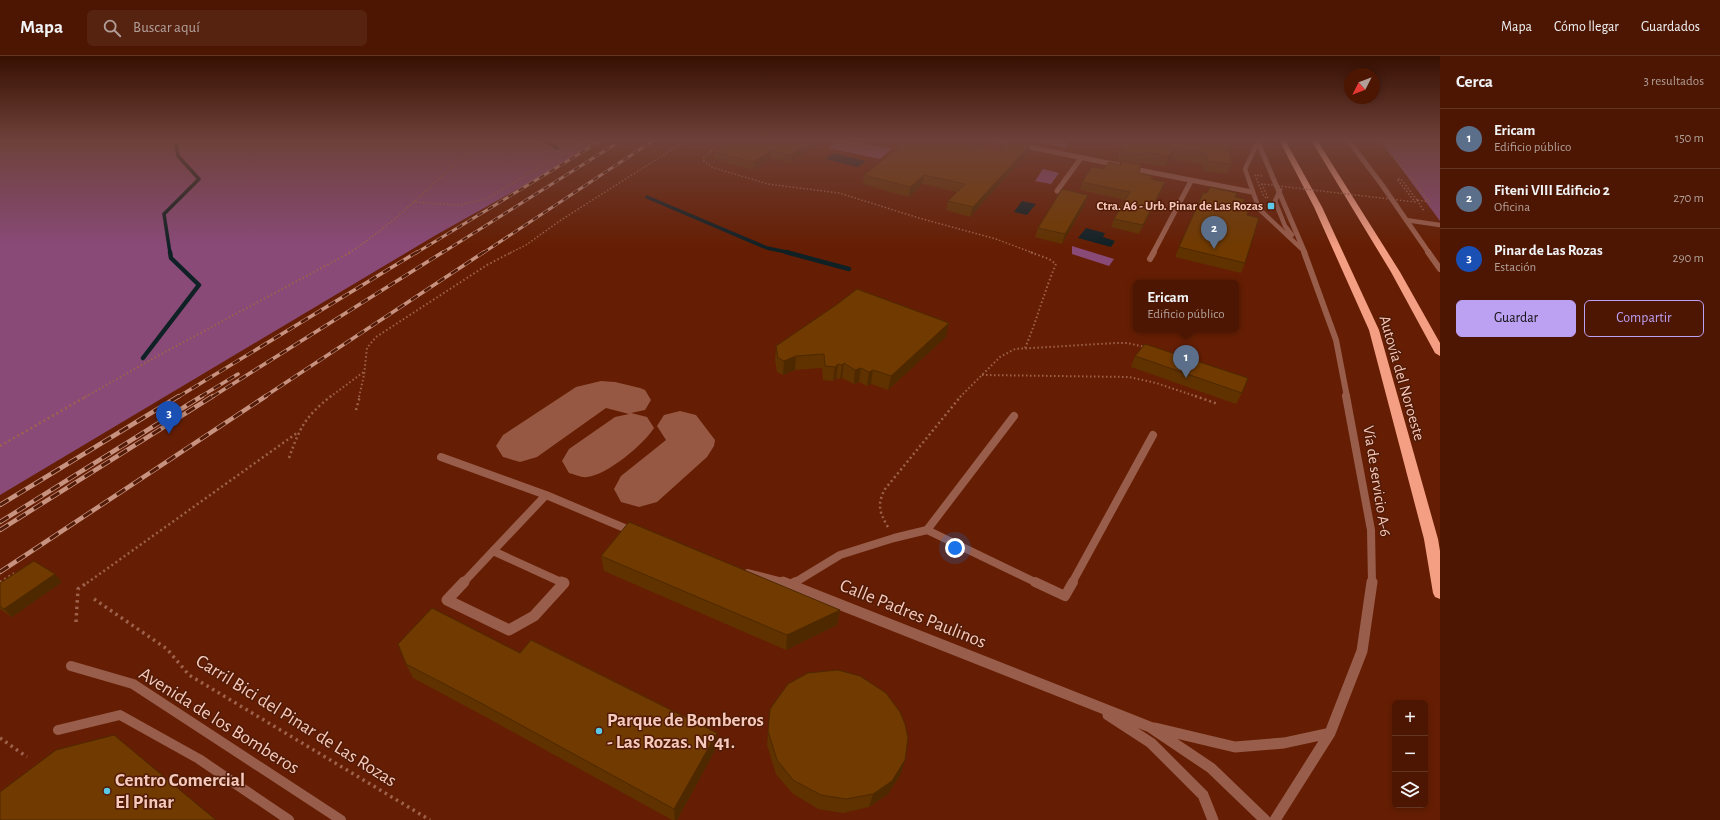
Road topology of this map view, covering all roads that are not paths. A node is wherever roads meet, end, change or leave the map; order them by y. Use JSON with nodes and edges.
{"nodes":[{"id":1,"x":1068,"y":176,"type":"edge"},
{"id":2,"x":1169,"y":176,"type":"edge"},
{"id":3,"x":1247,"y":176,"type":"edge"},
{"id":4,"x":1273,"y":176,"type":"edge"},
{"id":5,"x":1301,"y":176,"type":"edge"},
{"id":6,"x":1336,"y":176,"type":"edge"},
{"id":7,"x":1374,"y":176,"type":"edge"},
{"id":8,"x":1191,"y":180,"type":"junction"},
{"id":9,"x":1280,"y":190,"type":"junction"},
{"id":10,"x":1057,"y":191,"type":"dead end"},
{"id":11,"x":1252,"y":192,"type":"junction"},
{"id":12,"x":1406,"y":220,"type":"junction"},
{"id":13,"x":1440,"y":225,"type":"edge"},
{"id":14,"x":1304,"y":251,"type":"junction"},
{"id":15,"x":1150,"y":259,"type":"dead end"},
{"id":16,"x":1440,"y":269,"type":"edge"},
{"id":17,"x":1440,"y":353,"type":"edge"},
{"id":18,"x":1014,"y":416,"type":"dead end"},
{"id":19,"x":1153,"y":435,"type":"dead end"},
{"id":20,"x":441,"y":457,"type":"dead end"},
{"id":21,"x":546,"y":495,"type":"junction"},
{"id":22,"x":927,"y":530,"type":"junction"},
{"id":23,"x":642,"y":536,"type":"edge"},
{"id":24,"x":492,"y":551,"type":"junction"},
{"id":25,"x":735,"y":570,"type":"edge"},
{"id":26,"x":792,"y":584,"type":"junction"},
{"id":27,"x":1440,"y":592,"type":"edge"},
{"id":28,"x":71,"y":666,"type":"dead end"},
{"id":29,"x":1096,"y":707,"type":"junction"},
{"id":30,"x":1150,"y":727,"type":"junction"},
{"id":31,"x":58,"y":730,"type":"dead end"},
{"id":32,"x":1330,"y":733,"type":"junction"},
{"id":33,"x":289,"y":820,"type":"edge"},
{"id":34,"x":341,"y":820,"type":"edge"},
{"id":35,"x":1213,"y":820,"type":"edge"},
{"id":36,"x":1265,"y":820,"type":"edge"},
{"id":37,"x":1275,"y":820,"type":"edge"}],
"edges":[{"from":1,"to":10,"type":"street"},
{"from":2,"to":8,"type":"street"},
{"from":3,"to":11,"type":"lane"},
{"from":4,"to":9,"type":"street","name":"Vía de servicio A-6"},
{"from":5,"to":27,"type":"highway","name":"Autovía del Noroeste"},
{"from":6,"to":17,"type":"highway","name":"Autovía del Noroeste"},
{"from":7,"to":12,"type":"street"},
{"from":8,"to":11,"type":"street"},
{"from":8,"to":15,"type":"street"},
{"from":9,"to":14,"type":"street","name":"Vía de servicio A-6"},
{"from":9,"to":14,"type":"lane"},
{"from":11,"to":14,"type":"lane"},
{"from":12,"to":13,"type":"lane"},
{"from":12,"to":16,"type":"street"},
{"from":14,"to":32,"type":"street","name":"Vía de servicio A-6"},
{"from":18,"to":22,"type":"lane"},
{"from":19,"to":22,"type":"lane"},
{"from":20,"to":21,"type":"street"},
{"from":21,"to":23,"type":"street"},
{"from":21,"to":24,"type":"street"},
{"from":22,"to":26,"type":"lane"},
{"from":24,"to":24,"type":"street"},
{"from":25,"to":26,"type":"street","name":"Calle Padres Paulinos"},
{"from":26,"to":29,"type":"street","name":"Calle Padres Paulinos"},
{"from":28,"to":34,"type":"lane","name":"Avenida de los Bomberos"},
{"from":29,"to":30,"type":"street","name":"Calle Padres Paulinos"},
{"from":29,"to":35,"type":"street","name":"Calle Padres Paulinos"},
{"from":30,"to":32,"type":"street","name":"Calle Padres Paulinos"},
{"from":30,"to":36,"type":"street","name":"Calle Padres Paulinos"},
{"from":31,"to":33,"type":"lane"},
{"from":32,"to":37,"type":"street","name":"Vía de servicio A-6"}]}
